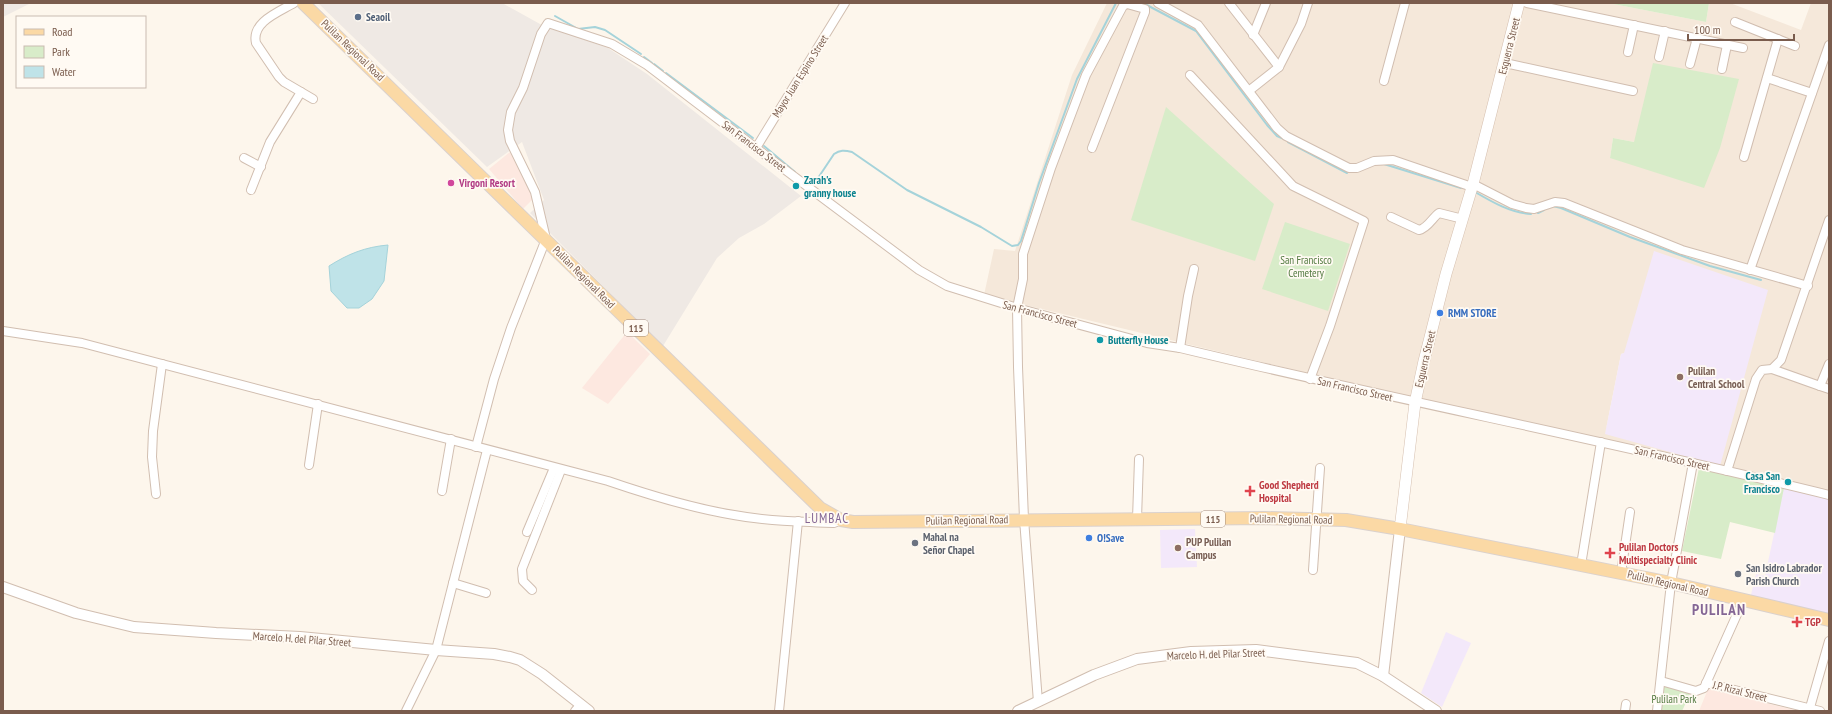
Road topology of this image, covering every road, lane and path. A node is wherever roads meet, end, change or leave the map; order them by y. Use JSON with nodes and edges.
{"nodes":[{"id":1,"x":294,"y":3,"type":"edge"},
{"id":2,"x":303,"y":3,"type":"edge"},
{"id":3,"x":845,"y":3,"type":"edge"},
{"id":4,"x":1158,"y":3,"type":"edge"},
{"id":5,"x":1229,"y":3,"type":"edge"},
{"id":6,"x":1266,"y":3,"type":"edge"},
{"id":7,"x":1308,"y":3,"type":"edge"},
{"id":8,"x":1405,"y":3,"type":"edge"},
{"id":9,"x":1519,"y":3,"type":"edge"},
{"id":10,"x":1527,"y":3,"type":"edge"},
{"id":11,"x":1122,"y":5,"type":"edge"},
{"id":12,"x":1735,"y":22,"type":"dead end"},
{"id":13,"x":1634,"y":25,"type":"junction"},
{"id":14,"x":1665,"y":31,"type":"junction"},
{"id":15,"x":1253,"y":35,"type":"junction"},
{"id":16,"x":1697,"y":38,"type":"junction"},
{"id":17,"x":1778,"y":39,"type":"junction"},
{"id":18,"x":1727,"y":45,"type":"junction"},
{"id":19,"x":1829,"y":45,"type":"edge"},
{"id":20,"x":1795,"y":46,"type":"dead end"},
{"id":21,"x":1743,"y":48,"type":"dead end"},
{"id":22,"x":1628,"y":52,"type":"dead end"},
{"id":23,"x":1659,"y":57,"type":"dead end"},
{"id":24,"x":1505,"y":63,"type":"junction"},
{"id":25,"x":1690,"y":64,"type":"dead end"},
{"id":26,"x":1279,"y":67,"type":"junction"},
{"id":27,"x":1722,"y":69,"type":"dead end"},
{"id":28,"x":1190,"y":75,"type":"dead end"},
{"id":29,"x":1767,"y":78,"type":"junction"},
{"id":30,"x":1384,"y":81,"type":"dead end"},
{"id":31,"x":1250,"y":90,"type":"junction"},
{"id":32,"x":1633,"y":91,"type":"dead end"},
{"id":33,"x":301,"y":92,"type":"junction"},
{"id":34,"x":1812,"y":93,"type":"junction"},
{"id":35,"x":313,"y":99,"type":"dead end"},
{"id":36,"x":756,"y":148,"type":"junction"},
{"id":37,"x":1092,"y":148,"type":"dead end"},
{"id":38,"x":1744,"y":157,"type":"dead end"},
{"id":39,"x":244,"y":158,"type":"dead end"},
{"id":40,"x":261,"y":167,"type":"junction"},
{"id":41,"x":1473,"y":186,"type":"junction"},
{"id":42,"x":251,"y":190,"type":"dead end"},
{"id":43,"x":1391,"y":217,"type":"dead end"},
{"id":44,"x":1463,"y":219,"type":"junction"},
{"id":45,"x":1829,"y":220,"type":"edge"},
{"id":46,"x":546,"y":239,"type":"junction"},
{"id":47,"x":1194,"y":269,"type":"dead end"},
{"id":48,"x":1750,"y":270,"type":"junction"},
{"id":49,"x":1808,"y":286,"type":"junction"},
{"id":50,"x":1017,"y":308,"type":"junction"},
{"id":51,"x":3,"y":331,"type":"edge"},
{"id":52,"x":1180,"y":348,"type":"junction"},
{"id":53,"x":162,"y":364,"type":"junction"},
{"id":54,"x":1829,"y":364,"type":"edge"},
{"id":55,"x":1772,"y":369,"type":"junction"},
{"id":56,"x":1310,"y":379,"type":"junction"},
{"id":57,"x":1820,"y":386,"type":"junction"},
{"id":58,"x":1829,"y":389,"type":"edge"},
{"id":59,"x":1415,"y":403,"type":"junction"},
{"id":60,"x":318,"y":404,"type":"junction"},
{"id":61,"x":450,"y":439,"type":"junction"},
{"id":62,"x":1601,"y":442,"type":"junction"},
{"id":63,"x":476,"y":446,"type":"junction"},
{"id":64,"x":487,"y":450,"type":"junction"},
{"id":65,"x":1139,"y":459,"type":"dead end"},
{"id":66,"x":1693,"y":463,"type":"junction"},
{"id":67,"x":309,"y":465,"type":"dead end"},
{"id":68,"x":1320,"y":468,"type":"dead end"},
{"id":69,"x":558,"y":469,"type":"junction"},
{"id":70,"x":1727,"y":471,"type":"junction"},
{"id":71,"x":442,"y":491,"type":"dead end"},
{"id":72,"x":156,"y":494,"type":"dead end"},
{"id":73,"x":1829,"y":495,"type":"edge"},
{"id":74,"x":1630,"y":512,"type":"dead end"},
{"id":75,"x":1024,"y":519,"type":"junction"},
{"id":76,"x":1137,"y":519,"type":"junction"},
{"id":77,"x":841,"y":520,"type":"junction"},
{"id":78,"x":1317,"y":520,"type":"junction"},
{"id":79,"x":798,"y":521,"type":"junction"},
{"id":80,"x":1400,"y":529,"type":"junction"},
{"id":81,"x":528,"y":532,"type":"dead end"},
{"id":82,"x":1581,"y":565,"type":"junction"},
{"id":83,"x":1313,"y":570,"type":"dead end"},
{"id":84,"x":1621,"y":573,"type":"junction"},
{"id":85,"x":453,"y":583,"type":"junction"},
{"id":86,"x":1671,"y":583,"type":"junction"},
{"id":87,"x":3,"y":587,"type":"edge"},
{"id":88,"x":532,"y":590,"type":"dead end"},
{"id":89,"x":486,"y":593,"type":"dead end"},
{"id":90,"x":1743,"y":601,"type":"junction"},
{"id":91,"x":1829,"y":620,"type":"edge"},
{"id":92,"x":1829,"y":641,"type":"edge"},
{"id":93,"x":436,"y":650,"type":"junction"},
{"id":94,"x":1383,"y":676,"type":"junction"},
{"id":95,"x":1661,"y":681,"type":"junction"},
{"id":96,"x":1706,"y":683,"type":"junction"},
{"id":97,"x":1038,"y":702,"type":"junction"},
{"id":98,"x":578,"y":708,"type":"edge"},
{"id":99,"x":1809,"y":710,"type":"edge"},
{"id":100,"x":406,"y":711,"type":"edge"},
{"id":101,"x":589,"y":711,"type":"edge"},
{"id":102,"x":779,"y":711,"type":"edge"},
{"id":103,"x":1018,"y":711,"type":"edge"},
{"id":104,"x":1436,"y":711,"type":"edge"},
{"id":105,"x":1657,"y":711,"type":"edge"},
{"id":106,"x":1820,"y":711,"type":"edge"}],
"edges":[{"from":1,"to":33,"type":"street"},
{"from":2,"to":46,"type":"main road","name":"Pulilan Regional Road","number":"115"},
{"from":3,"to":36,"type":"street","name":"Mayor Juan Espino Street"},
{"from":4,"to":31,"type":"street"},
{"from":5,"to":15,"type":"street"},
{"from":6,"to":15,"type":"street"},
{"from":7,"to":26,"type":"street"},
{"from":8,"to":30,"type":"street"},
{"from":9,"to":24,"type":"main road","name":"Esguerra Street"},
{"from":10,"to":13,"type":"street"},
{"from":11,"to":37,"type":"street"},
{"from":11,"to":50,"type":"street"},
{"from":12,"to":17,"type":"street"},
{"from":13,"to":14,"type":"street"},
{"from":13,"to":22,"type":"street"},
{"from":14,"to":16,"type":"street"},
{"from":14,"to":23,"type":"street"},
{"from":15,"to":26,"type":"street"},
{"from":16,"to":18,"type":"street"},
{"from":16,"to":25,"type":"street"},
{"from":17,"to":20,"type":"street"},
{"from":17,"to":29,"type":"street"},
{"from":18,"to":21,"type":"street"},
{"from":18,"to":27,"type":"street"},
{"from":19,"to":34,"type":"street"},
{"from":24,"to":32,"type":"street"},
{"from":24,"to":41,"type":"main road","name":"Esguerra Street"},
{"from":26,"to":31,"type":"street"},
{"from":28,"to":56,"type":"street"},
{"from":29,"to":34,"type":"street"},
{"from":29,"to":38,"type":"street"},
{"from":31,"to":41,"type":"street"},
{"from":33,"to":35,"type":"street"},
{"from":33,"to":40,"type":"street"},
{"from":34,"to":48,"type":"street"},
{"from":36,"to":46,"type":"street","name":"San Francisco Street"},
{"from":36,"to":50,"type":"street","name":"San Francisco Street"},
{"from":39,"to":40,"type":"street"},
{"from":40,"to":42,"type":"street"},
{"from":41,"to":44,"type":"main road","name":"Esguerra Street"},
{"from":41,"to":48,"type":"street"},
{"from":43,"to":44,"type":"street"},
{"from":44,"to":59,"type":"main road","name":"Esguerra Street"},
{"from":45,"to":49,"type":"street"},
{"from":46,"to":63,"type":"street"},
{"from":46,"to":77,"type":"main road","name":"Pulilan Regional Road","number":"115"},
{"from":47,"to":52,"type":"street"},
{"from":48,"to":49,"type":"street"},
{"from":49,"to":55,"type":"street"},
{"from":50,"to":52,"type":"street","name":"San Francisco Street"},
{"from":50,"to":75,"type":"street"},
{"from":51,"to":53,"type":"street"},
{"from":52,"to":56,"type":"street","name":"San Francisco Street"},
{"from":53,"to":60,"type":"street"},
{"from":53,"to":72,"type":"street"},
{"from":54,"to":57,"type":"street"},
{"from":55,"to":57,"type":"street"},
{"from":55,"to":70,"type":"street"},
{"from":56,"to":59,"type":"street","name":"San Francisco Street"},
{"from":57,"to":58,"type":"street"},
{"from":59,"to":62,"type":"street","name":"San Francisco Street"},
{"from":59,"to":80,"type":"main road","name":"Esguerra Street"},
{"from":60,"to":61,"type":"street"},
{"from":60,"to":67,"type":"street"},
{"from":61,"to":63,"type":"street"},
{"from":61,"to":71,"type":"street"},
{"from":62,"to":66,"type":"street","name":"San Francisco Street"},
{"from":62,"to":82,"type":"street"},
{"from":63,"to":64,"type":"street"},
{"from":64,"to":69,"type":"street"},
{"from":64,"to":85,"type":"street"},
{"from":65,"to":76,"type":"street"},
{"from":66,"to":70,"type":"street","name":"San Francisco Street"},
{"from":66,"to":86,"type":"street"},
{"from":68,"to":78,"type":"street"},
{"from":69,"to":79,"type":"street"},
{"from":69,"to":81,"type":"street"},
{"from":69,"to":88,"type":"street"},
{"from":70,"to":73,"type":"street","name":"San Francisco Street"},
{"from":74,"to":84,"type":"street"},
{"from":75,"to":76,"type":"main road","name":"Pulilan Regional Road","number":"115"},
{"from":75,"to":77,"type":"main road","name":"Pulilan Regional Road","number":"115"},
{"from":75,"to":97,"type":"street"},
{"from":76,"to":78,"type":"main road","name":"Pulilan Regional Road","number":"115"},
{"from":77,"to":79,"type":"street"},
{"from":78,"to":80,"type":"main road","name":"Pulilan Regional Road","number":"115"},
{"from":78,"to":83,"type":"street"},
{"from":79,"to":102,"type":"street"},
{"from":80,"to":82,"type":"main road","name":"Pulilan Regional Road","number":"115"},
{"from":80,"to":94,"type":"street","name":"Esguerra Street"},
{"from":82,"to":84,"type":"main road","name":"Pulilan Regional Road","number":"115"},
{"from":84,"to":86,"type":"main road","name":"Pulilan Regional Road","number":"115"},
{"from":85,"to":89,"type":"street"},
{"from":85,"to":93,"type":"street"},
{"from":86,"to":90,"type":"main road","name":"Pulilan Regional Road","number":"115"},
{"from":86,"to":95,"type":"street"},
{"from":87,"to":93,"type":"street","name":"Marcelo H. del Pilar Street"},
{"from":90,"to":91,"type":"main road","name":"Pulilan Regional Road","number":"115"},
{"from":90,"to":96,"type":"street"},
{"from":92,"to":99,"type":"street"},
{"from":93,"to":98,"type":"street","name":"Marcelo H. del Pilar Street"},
{"from":93,"to":100,"type":"street"},
{"from":94,"to":97,"type":"street","name":"Marcelo H. del Pilar Street"},
{"from":94,"to":104,"type":"street","name":"Marcelo H. del Pilar Street"},
{"from":95,"to":96,"type":"street"},
{"from":95,"to":105,"type":"street"},
{"from":96,"to":99,"type":"street","name":"J.P. Rizal Street"},
{"from":97,"to":103,"type":"street","name":"Marcelo H. del Pilar Street"},
{"from":98,"to":101,"type":"street","name":"Marcelo H. del Pilar Street"},
{"from":99,"to":106,"type":"street","name":"J.P. Rizal Street"}]}
